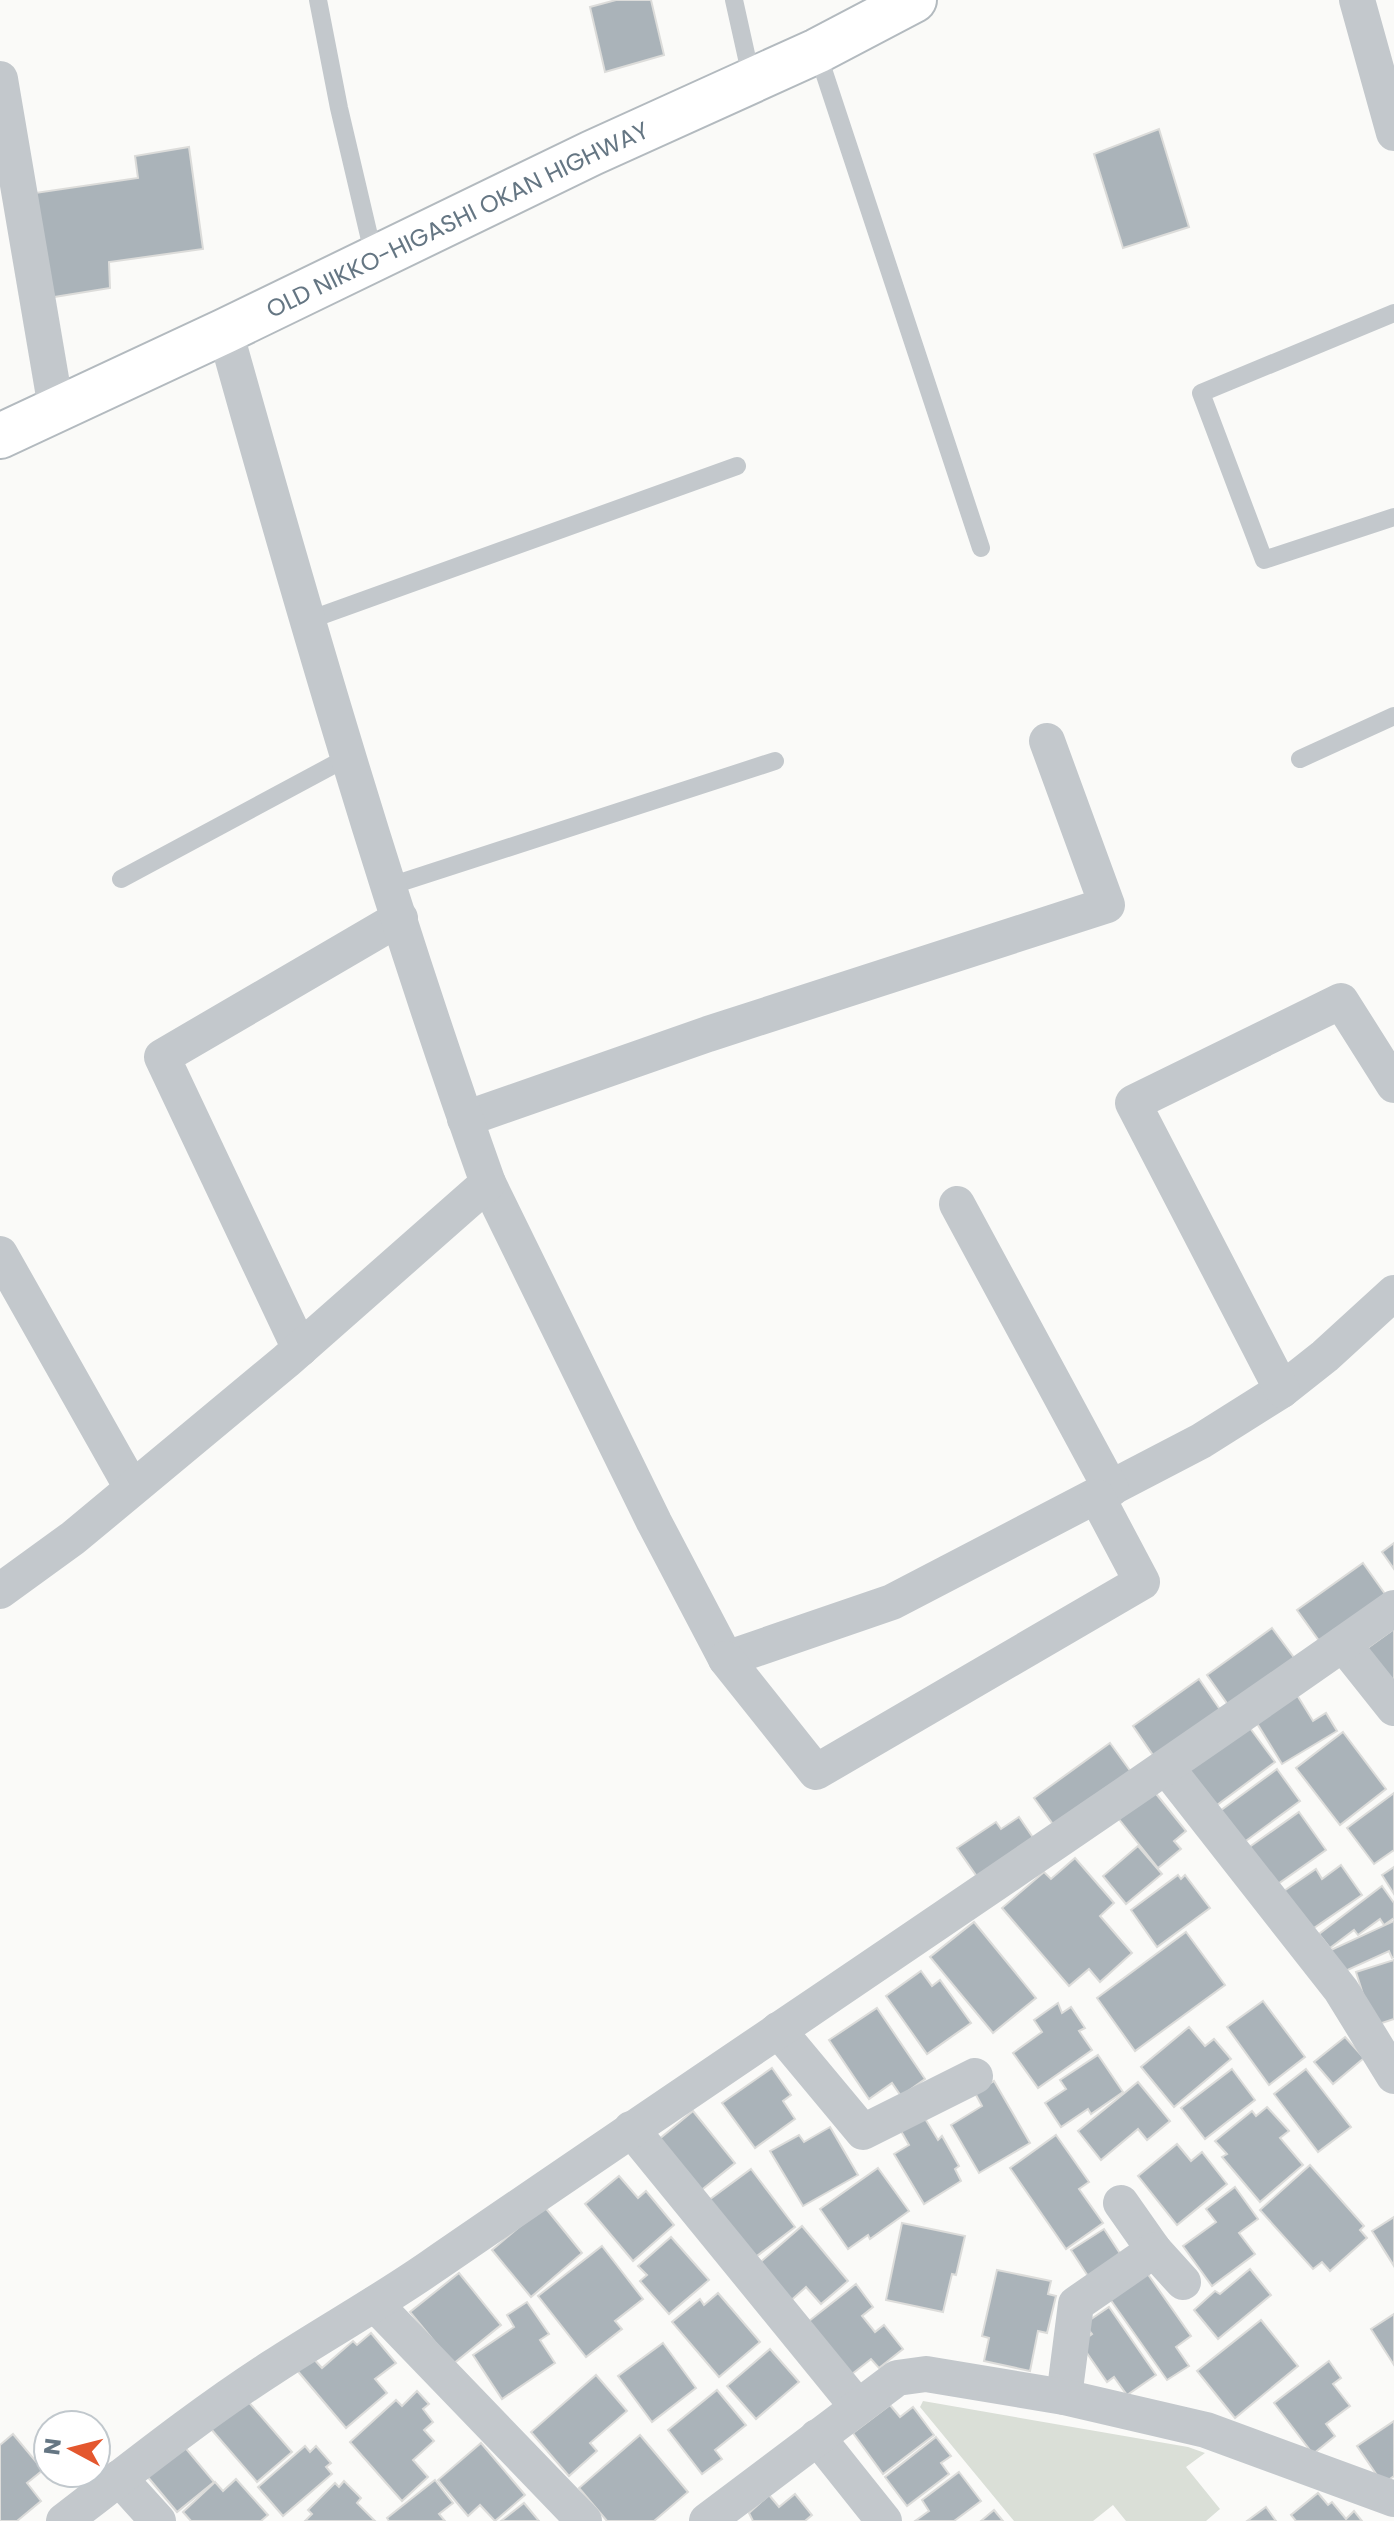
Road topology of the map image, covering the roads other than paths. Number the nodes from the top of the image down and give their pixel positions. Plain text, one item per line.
1 (318, 0) edge
2 (734, 0) edge
3 (914, 0) edge
4 (1357, 0) edge
5 (817, 51) junction
6 (0, 79) edge
7 (752, 81) junction
8 (1394, 133) edge
9 (374, 257) junction
10 (1394, 313) edge
11 (225, 331) junction
12 (56, 408) junction
13 (0, 436) edge
14 (737, 466) dead end
15 (1394, 517) edge
16 (981, 548) dead end
17 (309, 620) junction
18 (1394, 716) edge
19 (1047, 741) dead end
20 (348, 757) junction
21 (1300, 759) dead end
22 (775, 761) dead end
23 (121, 879) dead end
24 (395, 902) junction
25 (1394, 1085) edge
26 (465, 1119) junction
27 (488, 1183) junction
28 (957, 1204) dead end
29 (0, 1254) edge
30 (1394, 1293) edge
31 (300, 1349) junction
32 (1282, 1390) junction
33 (132, 1488) junction
34 (1104, 1493) junction
35 (0, 1591) edge
36 (1394, 1608) edge
37 (1343, 1644) junction
38 (726, 1659) junction
39 (1394, 1708) edge
40 (1166, 1767) junction
41 (778, 2030) junction
42 (975, 2076) dead end
43 (1394, 2076) edge
44 (631, 2129) junction
45 (1121, 2203) dead end
46 (1154, 2250) junction
47 (1183, 2282) dead end
48 (375, 2304) junction
49 (1064, 2397) junction
50 (857, 2406) junction
51 (817, 2437) junction
52 (119, 2478) junction
53 (1394, 2499) edge
54 (64, 2521) edge
55 (158, 2521) edge
56 (584, 2521) edge
57 (707, 2521) edge
58 (884, 2521) edge

1 - 9 lane
2 - 7 lane
3 - 5 street, OLD NIKKO-HIGASHI OKAN HIGHWAY
4 - 8 street
5 - 7 street, OLD NIKKO-HIGASHI OKAN HIGHWAY
5 - 16 lane
6 - 12 street
7 - 9 street, OLD NIKKO-HIGASHI OKAN HIGHWAY
9 - 11 street, OLD NIKKO-HIGASHI OKAN HIGHWAY
10 - 15 lane
11 - 12 street, OLD NIKKO-HIGASHI OKAN HIGHWAY
11 - 17 street
12 - 13 street, OLD NIKKO-HIGASHI OKAN HIGHWAY
14 - 17 lane
17 - 20 street
18 - 21 lane
19 - 26 street
20 - 23 lane
20 - 24 street
22 - 24 lane
24 - 26 street
24 - 31 street
25 - 32 street
26 - 27 street
27 - 31 street
27 - 38 street
28 - 34 street
29 - 33 street
30 - 32 street
31 - 33 street
32 - 34 street
33 - 35 street
34 - 38 street
34 - 38 street
36 - 37 street
37 - 39 street
37 - 40 street
40 - 41 street
40 - 43 street
41 - 42 street
41 - 44 street
44 - 48 street
44 - 50 street
45 - 46 street
46 - 47 street
46 - 49 street
48 - 52 street
48 - 56 street
49 - 50 street
49 - 53 street
50 - 51 street
51 - 57 street
51 - 58 street
52 - 54 street
52 - 55 street

